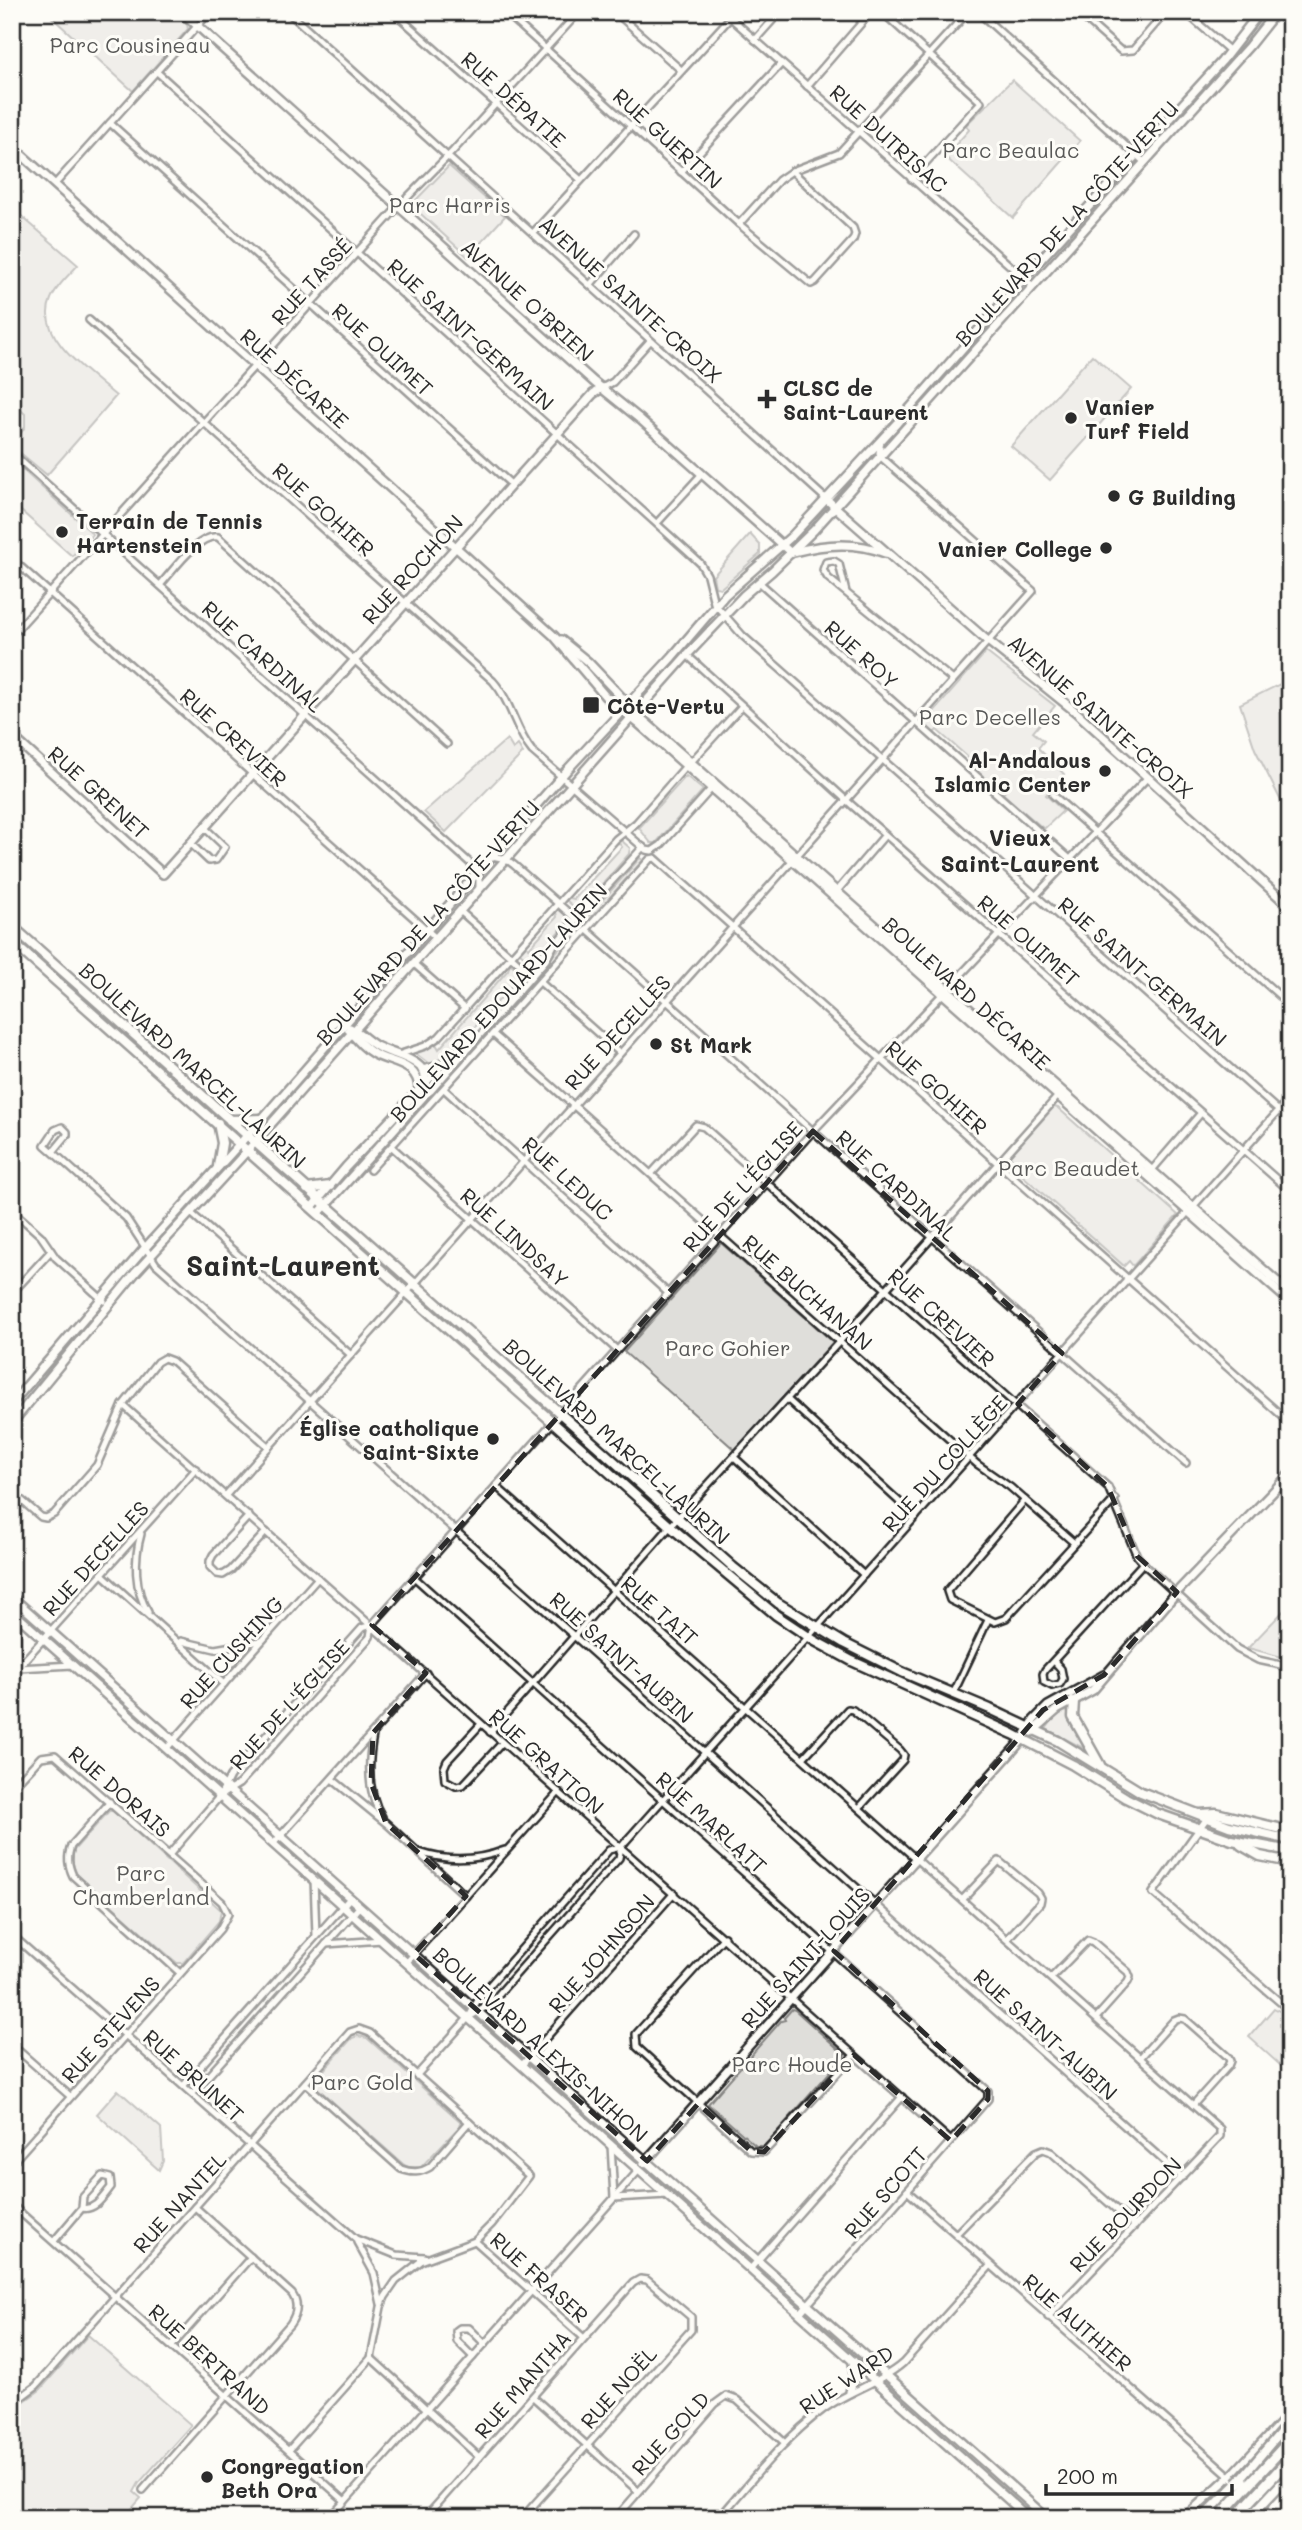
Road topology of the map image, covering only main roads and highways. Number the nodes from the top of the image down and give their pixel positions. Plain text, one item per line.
1 (12, 926) edge
2 (12, 942) edge
3 (262, 1119) road end
4 (230, 1120) junction
5 (218, 1123) junction
6 (218, 1166) road end
7 (330, 1185) road end
8 (307, 1189) junction
9 (1074, 1701) road end
10 (1101, 1768) junction
11 (1196, 1814) junction
12 (1290, 1830) edge
13 (1232, 1840) junction
14 (1290, 1840) edge
15 (1290, 1851) edge
16 (1290, 1862) edge
17 (1290, 2441) edge
18 (1290, 2458) edge
19 (1290, 2463) edge
20 (1268, 2465) junction
21 (1233, 2480) joint
22 (1280, 2485) joint
23 (1202, 2518) edge
24 (1219, 2518) edge
25 (1235, 2518) edge
26 (1249, 2518) edge

1 - 4 main road, BOULEVARD MARCEL-LAURIN
2 - 5 main road, BOULEVARD MARCEL-LAURIN
3 - 4 main road
4 - 8 main road, BOULEVARD MARCEL-LAURIN
5 - 6 main road
5 - 13 main road, BOULEVARD MARCEL-LAURIN
7 - 8 main road
8 - 10 main road, BOULEVARD MARCEL-LAURIN
9 - 10 main road
10 - 11 main road, BOULEVARD MARCEL-LAURIN
11 - 12 main road
11 - 14 main road, BOULEVARD MARCEL-LAURIN
13 - 15 main road, BOULEVARD MARCEL-LAURIN
13 - 16 main road
17 - 20 highway, bridge
18 - 25 highway, bridge
19 - 22 highway
20 - 21 highway, bridge
20 - 24 highway, bridge
21 - 23 main road
22 - 26 main road, bridge

